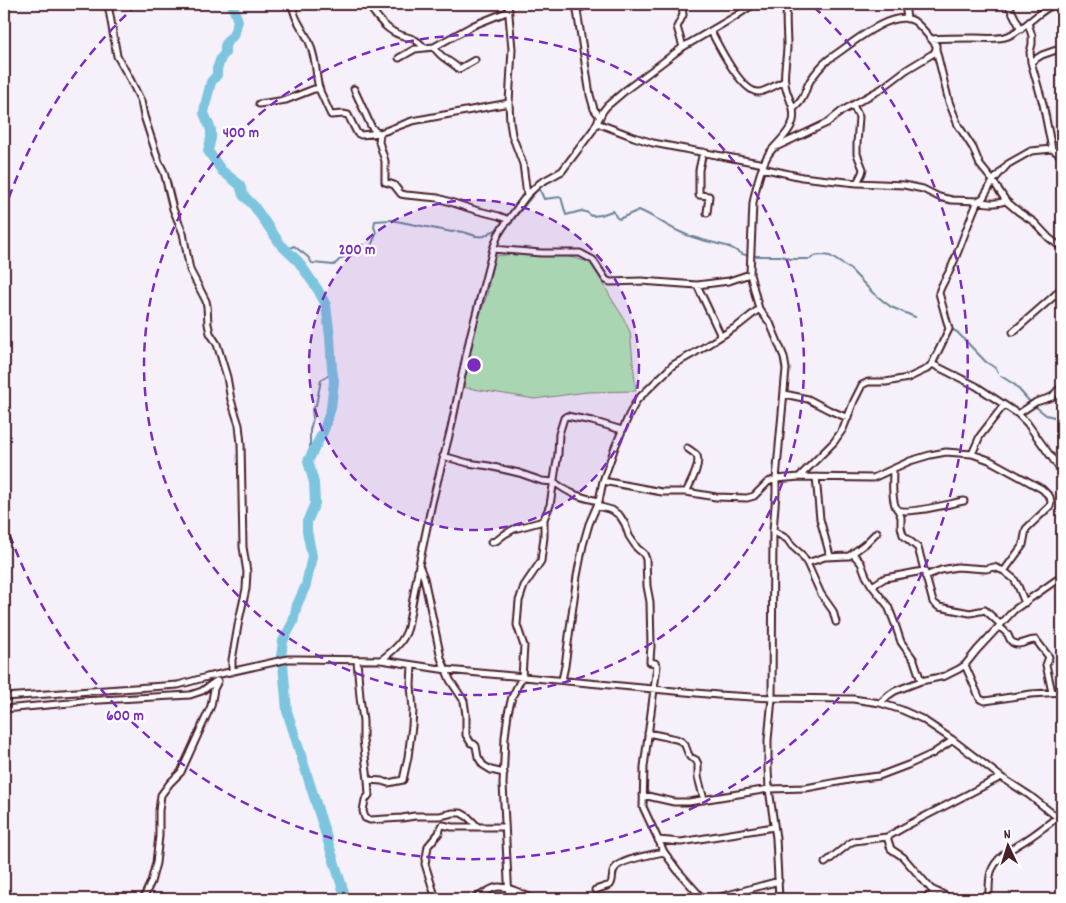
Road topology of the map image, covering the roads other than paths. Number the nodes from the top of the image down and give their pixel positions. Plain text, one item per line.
1 (108, 4) edge
2 (293, 4) edge
3 (368, 4) edge
4 (508, 4) edge
5 (590, 4) edge
6 (682, 4) edge
7 (754, 4) edge
8 (787, 4) edge
9 (905, 4) edge
10 (1008, 4) edge
11 (1056, 4) edge
12 (577, 7) edge
13 (509, 11) junction
14 (907, 19) junction
15 (1028, 23) junction
16 (1021, 29) junction
17 (711, 31) junction
18 (932, 39) junction
19 (434, 47) junction
20 (683, 47) junction
21 (423, 48) junction
22 (1062, 48) edge
23 (936, 50) junction
24 (399, 58) dead end
25 (475, 60) dead end
26 (1031, 62) junction
27 (785, 81) junction
28 (354, 89) dead end
29 (320, 91) junction
30 (509, 103) junction
31 (259, 104) dead end
32 (853, 105) junction
33 (793, 109) junction
34 (599, 120) junction
35 (380, 133) junction
36 (1052, 148) junction
37 (773, 149) junction
38 (703, 152) junction
39 (1062, 154) edge
40 (763, 166) junction
41 (993, 181) junction
42 (857, 184) junction
43 (528, 196) junction
44 (978, 201) junction
45 (1006, 201) junction
46 (706, 213) dead end
47 (509, 220) junction
48 (1062, 248) edge
49 (493, 249) junction
50 (750, 274) junction
51 (697, 284) junction
52 (1062, 287) edge
53 (759, 309) junction
54 (1013, 332) dead end
55 (721, 336) junction
56 (932, 364) junction
57 (1062, 388) edge
58 (784, 394) junction
59 (1004, 405) junction
60 (1018, 414) junction
61 (848, 418) junction
62 (622, 430) junction
63 (687, 448) dead end
64 (972, 454) junction
65 (443, 456) junction
66 (893, 469) junction
67 (1062, 472) edge
68 (800, 477) junction
69 (816, 477) junction
70 (776, 478) junction
71 (603, 481) junction
72 (554, 482) junction
73 (686, 492) junction
74 (964, 501) dead end
75 (598, 503) junction
76 (898, 510) junction
77 (544, 520) junction
78 (773, 531) junction
79 (877, 532) dead end
80 (491, 542) dead end
81 (853, 554) junction
82 (830, 556) junction
83 (807, 563) junction
84 (419, 565) junction
85 (1004, 571) junction
86 (924, 573) junction
87 (1062, 576) edge
88 (872, 586) junction
89 (1025, 603) junction
90 (836, 622) dead end
91 (1000, 625) junction
92 (358, 660) junction
93 (381, 660) junction
94 (412, 665) junction
95 (965, 665) junction
96 (447, 670) junction
97 (232, 672) junction
98 (225, 673) junction
99 (522, 676) junction
100 (562, 680) junction
101 (218, 681) junction
102 (921, 681) junction
103 (655, 689) junction
104 (1052, 692) junction
105 (1062, 692) edge
106 (4, 697) edge
107 (772, 698) junction
108 (880, 703) junction
109 (4, 708) edge
110 (648, 733) junction
111 (953, 740) junction
112 (504, 773) junction
113 (1001, 777) junction
114 (368, 780) junction
115 (769, 789) junction
116 (643, 795) junction
117 (704, 800) junction
118 (1057, 818) junction
119 (1062, 822) edge
120 (478, 827) junction
121 (505, 827) junction
122 (774, 827) junction
123 (886, 838) junction
124 (658, 840) junction
125 (664, 852) junction
126 (825, 862) dead end
127 (778, 881) junction
128 (508, 889) junction
129 (595, 890) dead end
130 (937, 892) junction
131 (143, 899) edge
132 (436, 899) edge
133 (472, 899) edge
134 (509, 899) edge
135 (533, 899) edge
136 (703, 899) edge
137 (713, 899) edge
138 (779, 899) edge
139 (923, 899) edge
140 (950, 899) edge
141 (988, 899) edge

1 - 97 street
2 - 29 street
3 - 21 street
4 - 13 street
5 - 12 street
6 - 20 street
7 - 17 street
8 - 27 street
9 - 14 street
10 - 16 street
11 - 15 street
12 - 34 street
13 - 19 street
13 - 30 street
14 - 18 street
14 - 33 street
15 - 16 street
15 - 26 street
16 - 18 street
17 - 20 street
17 - 27 street
18 - 23 street
19 - 21 street
19 - 25 street
20 - 34 street
21 - 24 street
22 - 26 street
23 - 32 street
23 - 41 street
26 - 36 street
27 - 33 street
28 - 35 street
29 - 31 street
29 - 35 street
30 - 35 street
30 - 43 street
32 - 37 street
32 - 42 street
33 - 37 street
34 - 38 street
34 - 43 street
35 - 47 street
36 - 39 street
36 - 41 street
37 - 40 street
38 - 40 street
38 - 46 street
40 - 42 street
40 - 50 street
41 - 44 street
41 - 45 street
42 - 44 street
43 - 47 street
44 - 45 street
44 - 56 street
45 - 48 street
47 - 49 street
49 - 51 street
49 - 65 street
50 - 51 street
50 - 53 street
51 - 55 street
52 - 54 street
53 - 55 street
53 - 58 street
55 - 62 street
56 - 59 street
56 - 61 street
57 - 60 street
58 - 61 street
58 - 70 street
59 - 60 street
59 - 64 street
60 - 67 street
61 - 68 street
62 - 71 street
62 - 72 street
63 - 73 street
64 - 66 street
64 - 85 street
65 - 72 street
65 - 84 street
66 - 69 street
66 - 76 street
68 - 69 street
68 - 70 street
69 - 82 street
70 - 73 street
70 - 78 street
71 - 73 street
71 - 75 street
72 - 75 street
72 - 77 street
74 - 76 street
75 - 100 street
75 - 103 street
76 - 86 street
77 - 80 street
77 - 99 street
78 - 83 street
78 - 107 street
79 - 81 street
81 - 82 street
81 - 88 street
82 - 83 street
83 - 90 street
84 - 93 street
84 - 96 street
85 - 86 street
85 - 89 street
86 - 88 street
86 - 91 street
87 - 89 street
88 - 102 street
89 - 91 street
91 - 95 street
91 - 104 street
92 - 93 street
92 - 97 street
92 - 114 street
93 - 94 street
94 - 96 street
94 - 114 street
95 - 102 street
95 - 104 street
96 - 99 street
96 - 112 street
97 - 98 street
98 - 101 street
98 - 106 street
99 - 100 street
99 - 112 street
100 - 103 street
101 - 109 street
101 - 131 street
102 - 108 street
103 - 107 street
103 - 110 street
104 - 105 street
107 - 108 street
107 - 115 street
108 - 111 street
110 - 116 street
110 - 117 street
111 - 113 street
111 - 115 street
112 - 121 street
113 - 118 street
113 - 123 street
114 - 120 street
115 - 117 street
115 - 122 street
116 - 117 street
116 - 124 street
118 - 119 street
118 - 141 street
120 - 121 street
120 - 132 street
121 - 128 street
122 - 124 street
122 - 127 street
123 - 126 street
123 - 130 street
124 - 125 street
125 - 129 street
125 - 136 street
127 - 137 street
127 - 138 street
128 - 133 street
128 - 134 street
128 - 135 street
130 - 139 street
130 - 140 street

